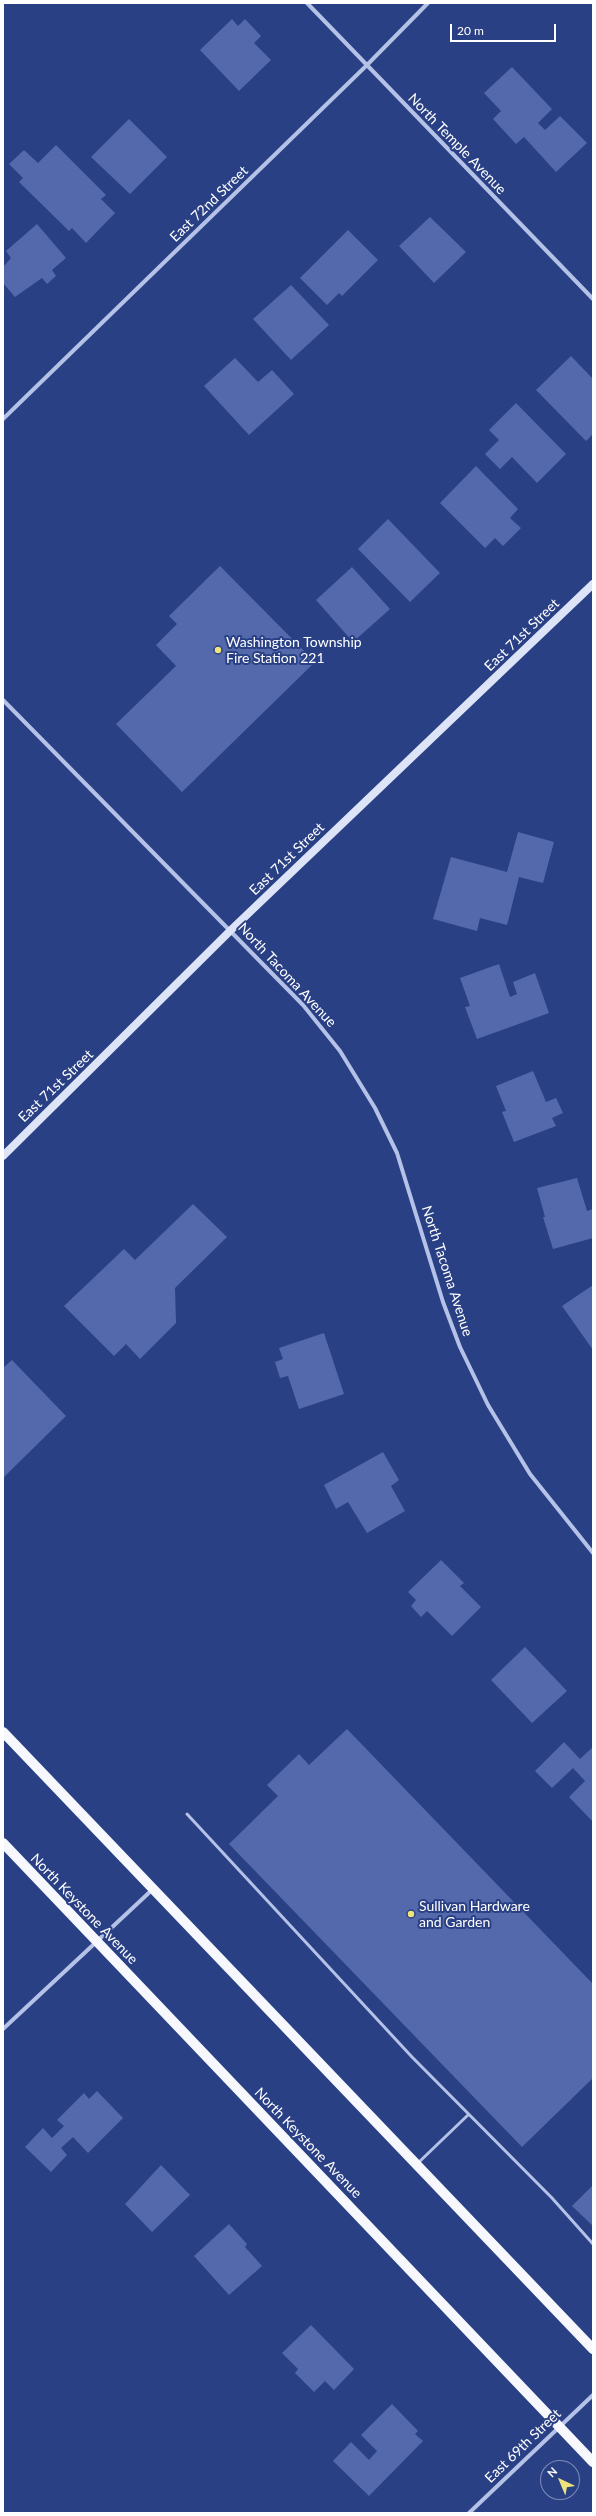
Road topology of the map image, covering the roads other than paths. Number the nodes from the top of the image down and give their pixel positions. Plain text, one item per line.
1 (307, 3) edge
2 (428, 3) edge
3 (366, 66) junction
4 (593, 299) edge
5 (3, 419) edge
6 (593, 584) edge
7 (3, 700) edge
8 (231, 930) junction
9 (3, 1156) edge
10 (593, 1553) edge
11 (3, 1732) edge
12 (187, 1814) dead end
13 (3, 1843) edge
14 (153, 1889) junction
15 (96, 1942) junction
16 (3, 2029) edge
17 (468, 2115) junction
18 (417, 2164) junction
19 (593, 2244) edge
20 (593, 2349) edge
21 (593, 2395) edge
22 (559, 2426) junction
23 (593, 2462) edge
24 (469, 2513) edge

1 - 3 street, North Temple Avenue
2 - 3 street, East 72nd Street
3 - 4 street, North Temple Avenue
3 - 5 street, East 72nd Street
6 - 8 main road, East 71st Street
7 - 8 street, North Tacoma Avenue
8 - 9 main road, East 71st Street
8 - 10 street, North Tacoma Avenue
11 - 14 main road
12 - 17 lane
13 - 15 main road, North Keystone Avenue
14 - 15 street
14 - 18 main road
15 - 16 street
15 - 22 main road, North Keystone Avenue
17 - 18 lane
17 - 19 lane
18 - 20 main road
21 - 22 street, East 69th Street
22 - 23 main road, North Keystone Avenue
22 - 24 street, East 69th Street

